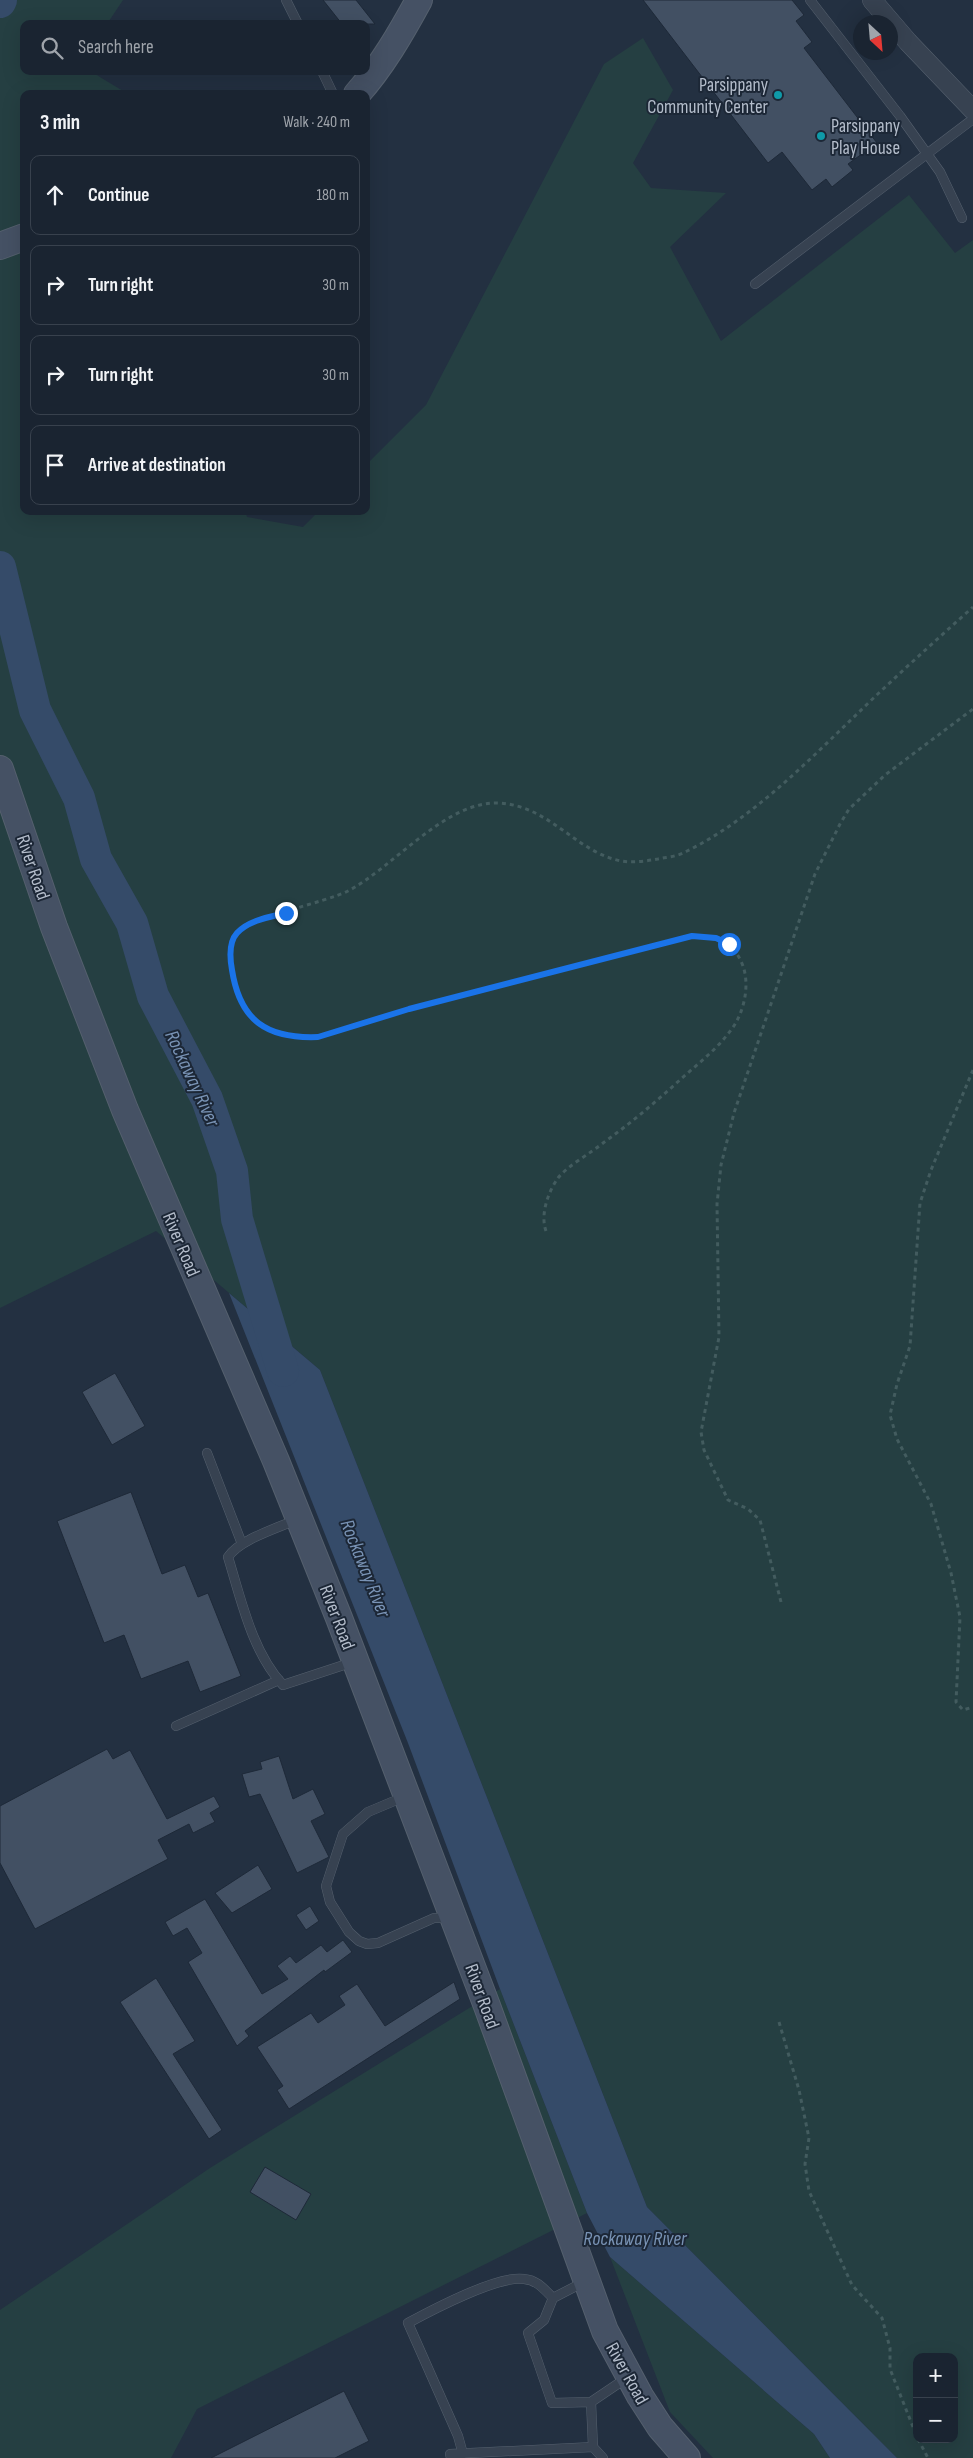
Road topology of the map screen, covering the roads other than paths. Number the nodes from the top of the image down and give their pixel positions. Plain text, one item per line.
1 (286, 0) edge
2 (420, 0) edge
3 (810, 0) edge
4 (872, 0) edge
5 (296, 20) edge
6 (324, 75) edge
7 (331, 90) edge
8 (361, 90) edge
9 (973, 110) edge
10 (973, 119) edge
11 (926, 153) junction
12 (962, 218) dead end
13 (20, 238) edge
14 (0, 246) edge
15 (755, 284) dead end
16 (0, 769) edge
17 (207, 1453) dead end
18 (299, 1519) junction
19 (242, 1544) junction
20 (356, 1661) junction
21 (279, 1680) junction
22 (176, 1726) dead end
23 (407, 1796) junction
24 (453, 1918) junction
25 (586, 2282) junction
26 (553, 2298) junction
27 (629, 2377) junction
28 (591, 2402) junction
29 (593, 2447) junction
30 (463, 2454) junction
31 (450, 2458) edge
32 (603, 2458) edge
33 (687, 2458) edge

1 - 5 lane
2 - 8 street
3 - 11 lane
4 - 9 street
6 - 7 lane
10 - 11 lane
11 - 12 lane
11 - 15 lane
13 - 14 street
16 - 18 street, River Road
17 - 19 lane
18 - 19 lane
18 - 20 street, River Road
19 - 21 lane
20 - 21 lane
20 - 23 street, River Road
21 - 22 lane
23 - 24 street, River Road
23 - 24 lane
24 - 25 street, River Road
25 - 26 lane
25 - 27 street, River Road
26 - 28 lane
26 - 30 lane
27 - 28 lane
27 - 33 street, River Road
28 - 29 lane
29 - 30 lane
29 - 32 lane
30 - 31 lane

